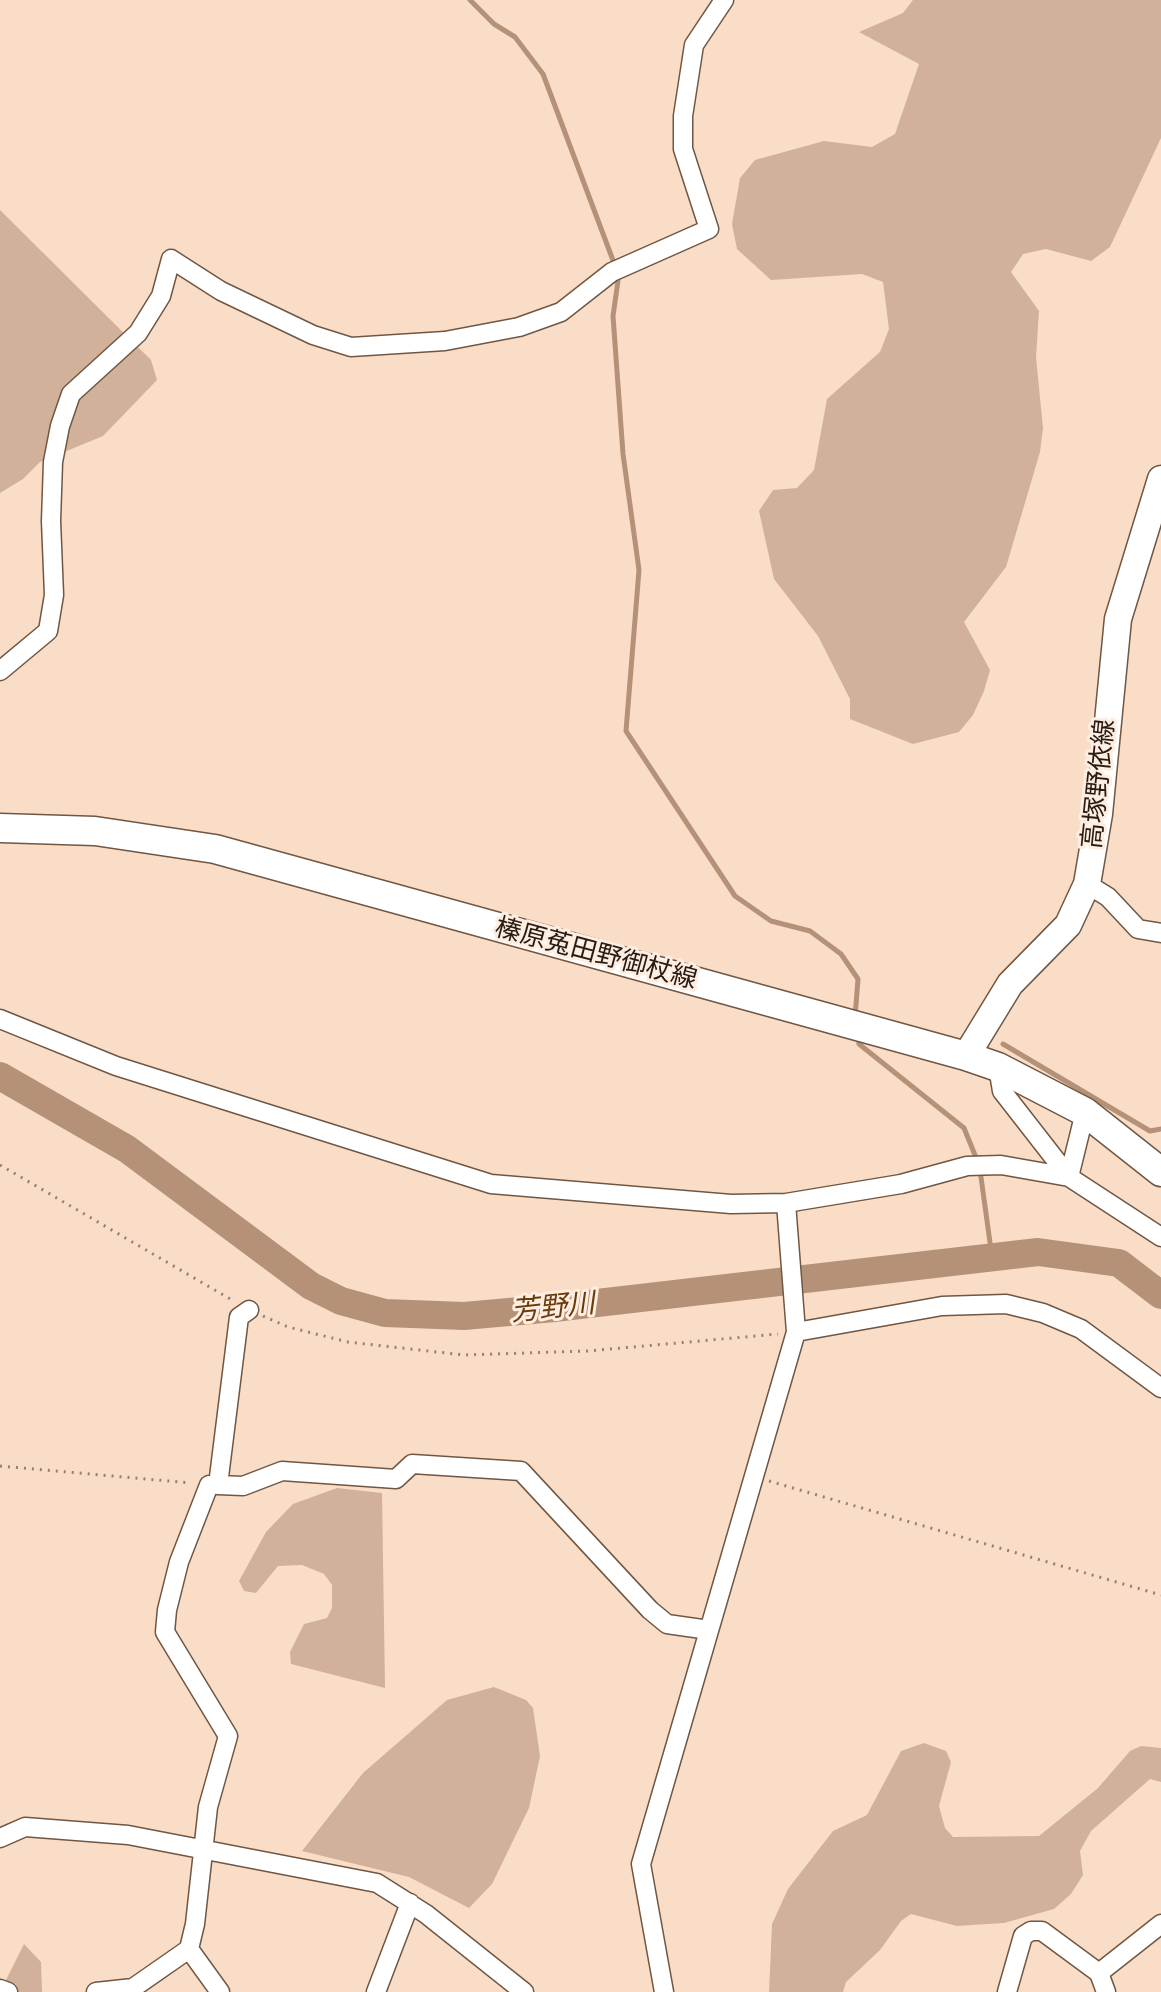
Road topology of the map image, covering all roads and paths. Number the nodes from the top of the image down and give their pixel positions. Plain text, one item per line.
1 (724, 0) edge
2 (1161, 479) edge
3 (0, 671) edge
4 (0, 828) edge
5 (1087, 884) junction
6 (1161, 933) edge
7 (0, 1019) edge
8 (966, 1056) junction
9 (998, 1067) junction
10 (1085, 1112) junction
11 (0, 1165) edge
12 (1161, 1172) edge
13 (1069, 1177) junction
14 (786, 1208) junction
15 (1161, 1237) edge
16 (249, 1310) junction
17 (795, 1326) junction
18 (1161, 1388) edge
19 (0, 1466) edge
20 (753, 1476) junction
21 (209, 1485) joint
22 (1161, 1595) edge
23 (709, 1630) junction
24 (0, 1838) edge
25 (206, 1848) junction
26 (410, 1903) junction
27 (1161, 1924) edge
28 (189, 1949) junction
29 (1099, 1973) junction
30 (0, 1989) edge
31 (8, 1992) edge
32 (96, 1992) edge
33 (220, 1992) edge
34 (376, 1992) edge
35 (524, 1992) edge
36 (664, 1992) edge
37 (1007, 1992) edge
38 (1106, 1992) edge

1 - 3 street
2 - 5 main road, 高塚野依線
4 - 8 main road, 榛原菟田野御杖線
5 - 6 street
5 - 8 main road, 高塚野依線
7 - 14 street
8 - 9 main road, 榛原菟田野御杖線
9 - 10 main road, 榛原菟田野御杖線
9 - 13 street
10 - 12 main road, 榛原菟田野御杖線
10 - 13 street
11 - 16 path
13 - 14 street
13 - 15 street
14 - 17 street
16 - 17 path
16 - 23 street
17 - 18 street
17 - 20 street
19 - 21 path
20 - 22 path
20 - 23 street
21 - 25 street
23 - 36 street
24 - 25 street
25 - 26 street
25 - 28 street
26 - 34 street
26 - 35 street
27 - 29 street
28 - 32 street
28 - 33 street
29 - 37 street
29 - 38 street
30 - 31 street

